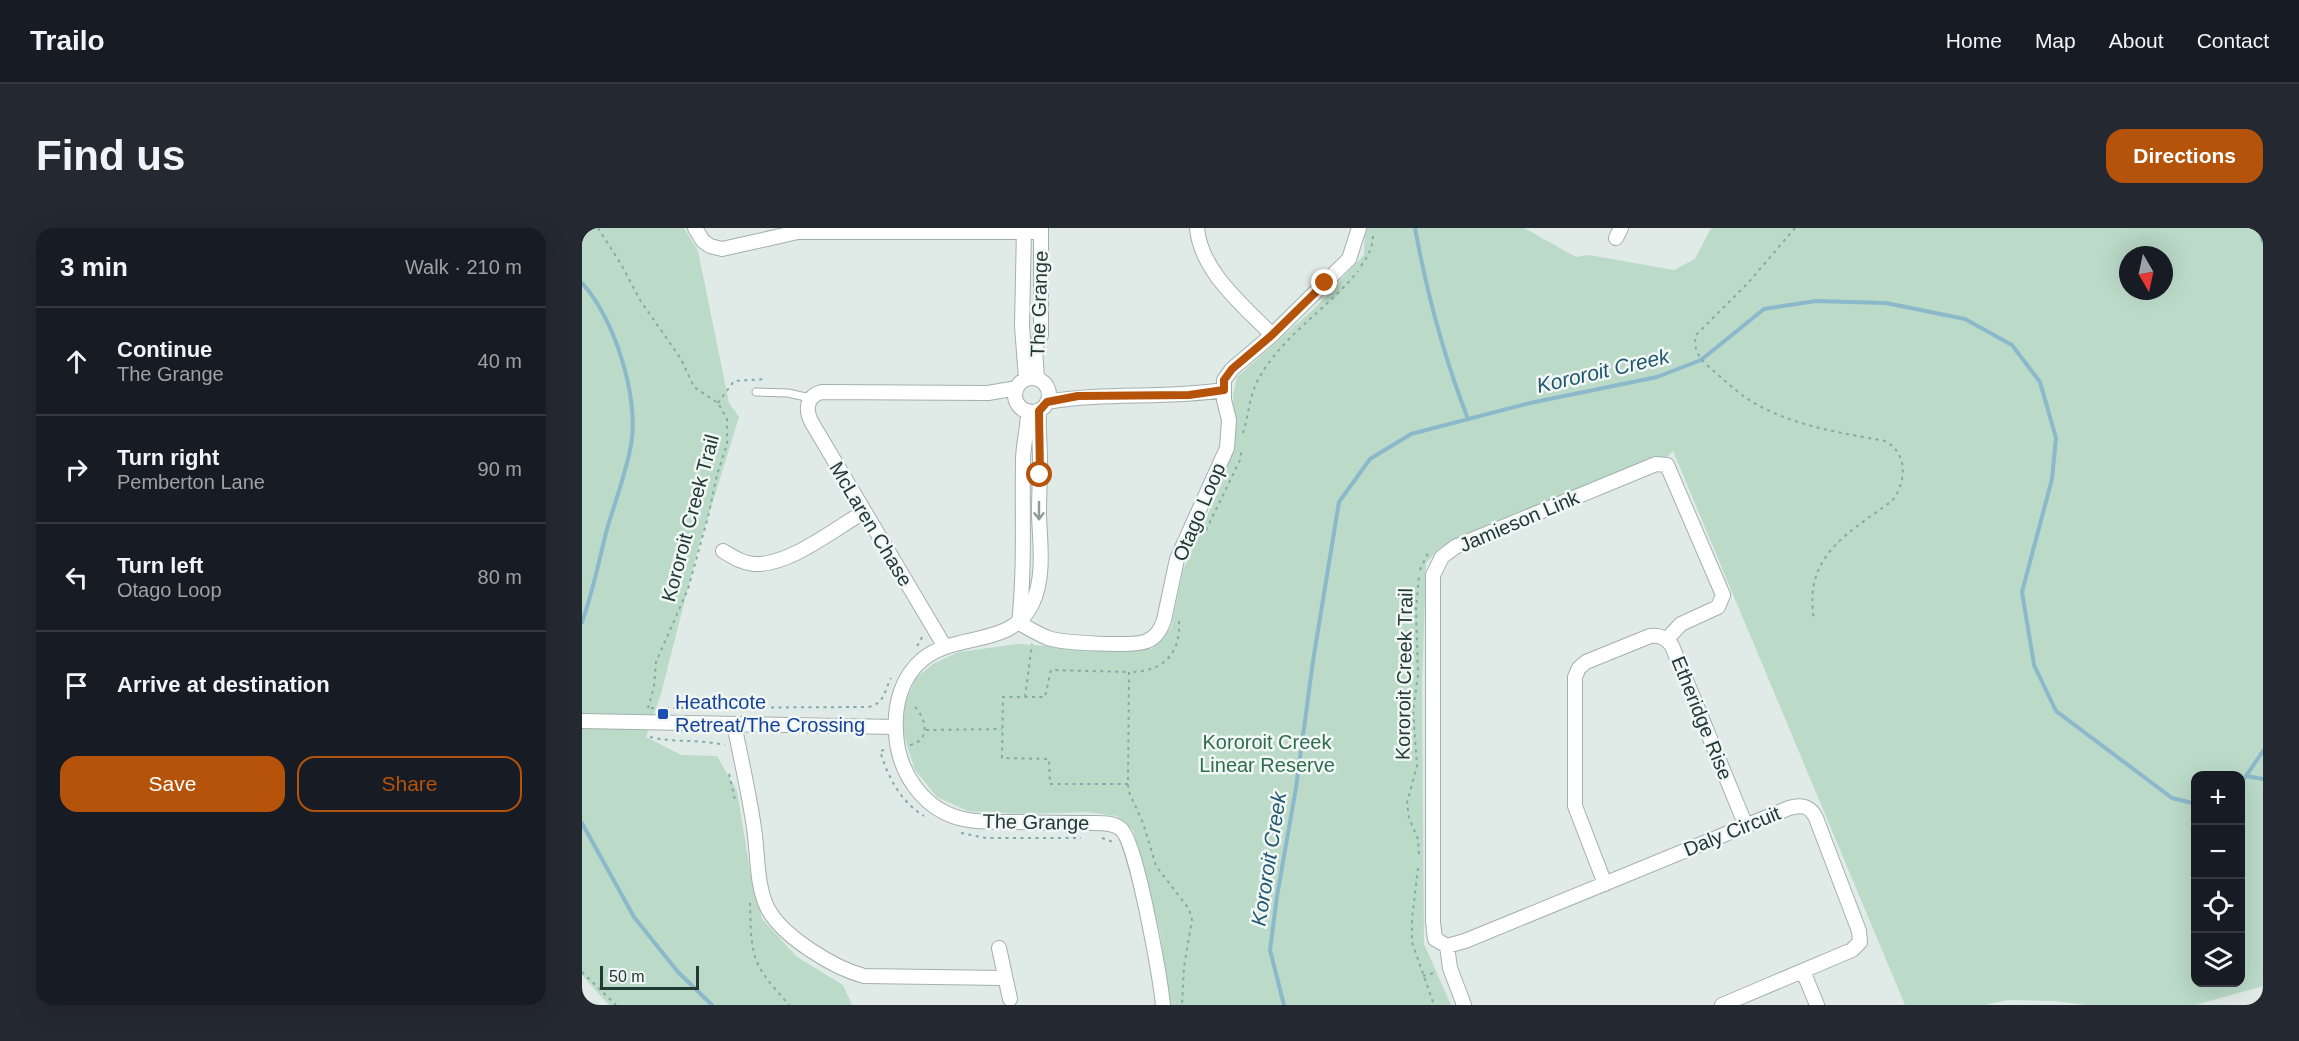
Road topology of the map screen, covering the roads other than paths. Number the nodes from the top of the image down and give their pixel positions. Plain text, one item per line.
1 (695, 228) edge
2 (1197, 228) edge
3 (1359, 228) edge
4 (1023, 230) edge
5 (1041, 230) edge
6 (1272, 335) junction
7 (1024, 387) junction
8 (1224, 390) junction
9 (756, 392) dead end
10 (810, 398) junction
11 (1040, 403) junction
12 (864, 512) junction
13 (723, 551) dead end
14 (1018, 623) junction
15 (1667, 639) junction
16 (945, 647) junction
17 (582, 721) edge
18 (734, 724) junction
19 (896, 726) junction
20 (1746, 826) junction
21 (1605, 884) junction
22 (1447, 946) junction
23 (999, 948) dead end
24 (1803, 971) junction
25 (1004, 978) junction
26 (1010, 999) dead end
27 (1163, 1005) edge
28 (1464, 1005) edge
29 (1722, 1005) edge
30 (1817, 1005) edge

1 - 4 street
2 - 6 street
3 - 6 street
4 - 5 street
4 - 7 street, The Grange
5 - 7 street, The Grange
6 - 8 street
7 - 10 street
7 - 11 street
7 - 11 street
8 - 11 street
8 - 14 street, Otago Loop
9 - 10 lane
10 - 12 street, McLaren Chase
11 - 14 street
12 - 13 street
12 - 16 street, McLaren Chase
14 - 16 street, The Grange
15 - 20 street, Etheridge Rise
15 - 21 street, Etheridge Rise
15 - 22 street, Jamieson Link
16 - 19 street, The Grange
17 - 18 street
18 - 19 street
18 - 25 street
19 - 27 street, The Grange
20 - 21 street, Daly Circuit
20 - 24 street, Daly Circuit
21 - 22 street, Daly Circuit
22 - 28 street
23 - 25 street
24 - 29 street, Daly Circuit
24 - 30 street
25 - 26 street

